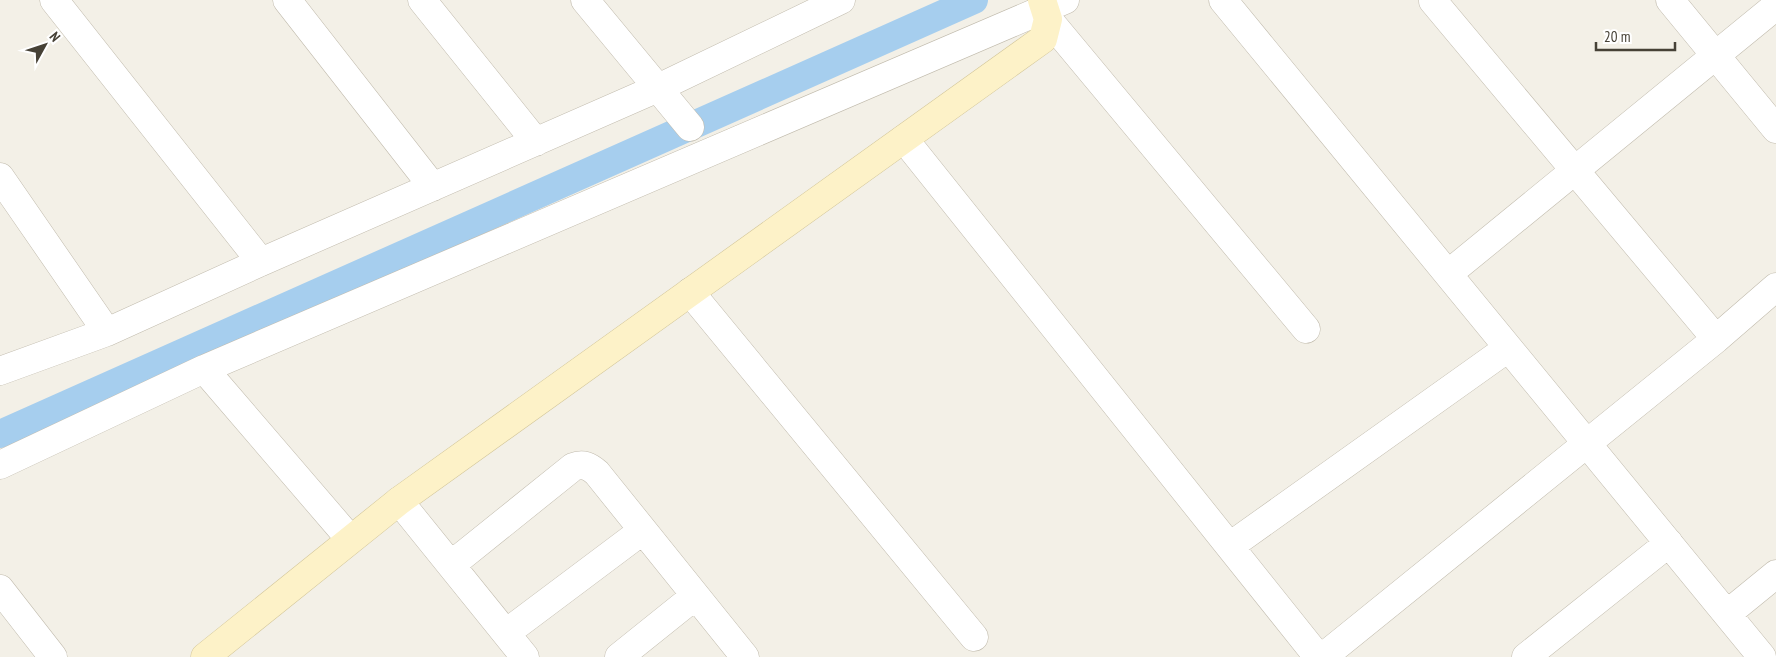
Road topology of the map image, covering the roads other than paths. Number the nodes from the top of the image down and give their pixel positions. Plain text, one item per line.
1 (54, 0) edge
2 (287, 0) edge
3 (422, 0) edge
4 (585, 0) edge
5 (841, 0) edge
6 (1223, 0) edge
7 (1670, 0) edge
8 (1433, 1) edge
9 (1776, 6) edge
10 (1049, 7) edge
11 (803, 8) edge
12 (1715, 56) junction
13 (658, 88) junction
14 (690, 127) dead end
15 (1776, 129) edge
16 (904, 139) junction
17 (536, 142) junction
18 (1574, 170) junction
19 (0, 177) edge
20 (433, 187) junction
21 (261, 262) junction
22 (1448, 274) junction
23 (1776, 287) edge
24 (690, 292) junction
25 (1306, 329) dead end
26 (107, 332) junction
27 (1716, 339) junction
28 (1508, 348) junction
29 (204, 368) junction
30 (1, 369) edge
31 (1587, 444) junction
32 (0, 465) edge
33 (399, 501) junction
34 (642, 531) junction
35 (350, 539) junction
36 (1668, 543) junction
37 (1230, 546) junction
38 (450, 565) junction
39 (1776, 574) edge
40 (0, 589) edge
41 (695, 596) junction
42 (1727, 614) junction
43 (506, 633) junction
44 (974, 637) dead end
45 (53, 657) edge
46 (205, 657) edge
47 (525, 657) edge
48 (619, 657) edge
49 (744, 657) edge
50 (1318, 657) edge
51 (1323, 657) edge
52 (1526, 657) edge
53 (1762, 657) edge

1 - 21 street
2 - 20 street
3 - 17 street
4 - 13 street
5 - 11 street
6 - 22 street
7 - 12 street
8 - 18 street
9 - 12 street
10 - 16 street
10 - 25 street
10 - 29 street
11 - 13 street
12 - 15 street
12 - 18 street
13 - 14 street
13 - 17 street
16 - 24 street
16 - 37 street
17 - 20 street
18 - 22 street
18 - 27 street
19 - 26 street
20 - 21 street
21 - 26 street
22 - 28 street
23 - 27 street
24 - 33 street
24 - 44 street
26 - 30 street
27 - 31 street
28 - 31 street
28 - 37 street
29 - 32 street
29 - 35 street
31 - 36 street
31 - 51 street
33 - 35 street
33 - 38 street
34 - 38 street
34 - 41 street
34 - 43 street
35 - 46 street
36 - 42 street
36 - 52 street
37 - 50 street
38 - 43 street
39 - 42 street
40 - 45 street
41 - 48 street
41 - 49 street
42 - 53 street
43 - 47 street

